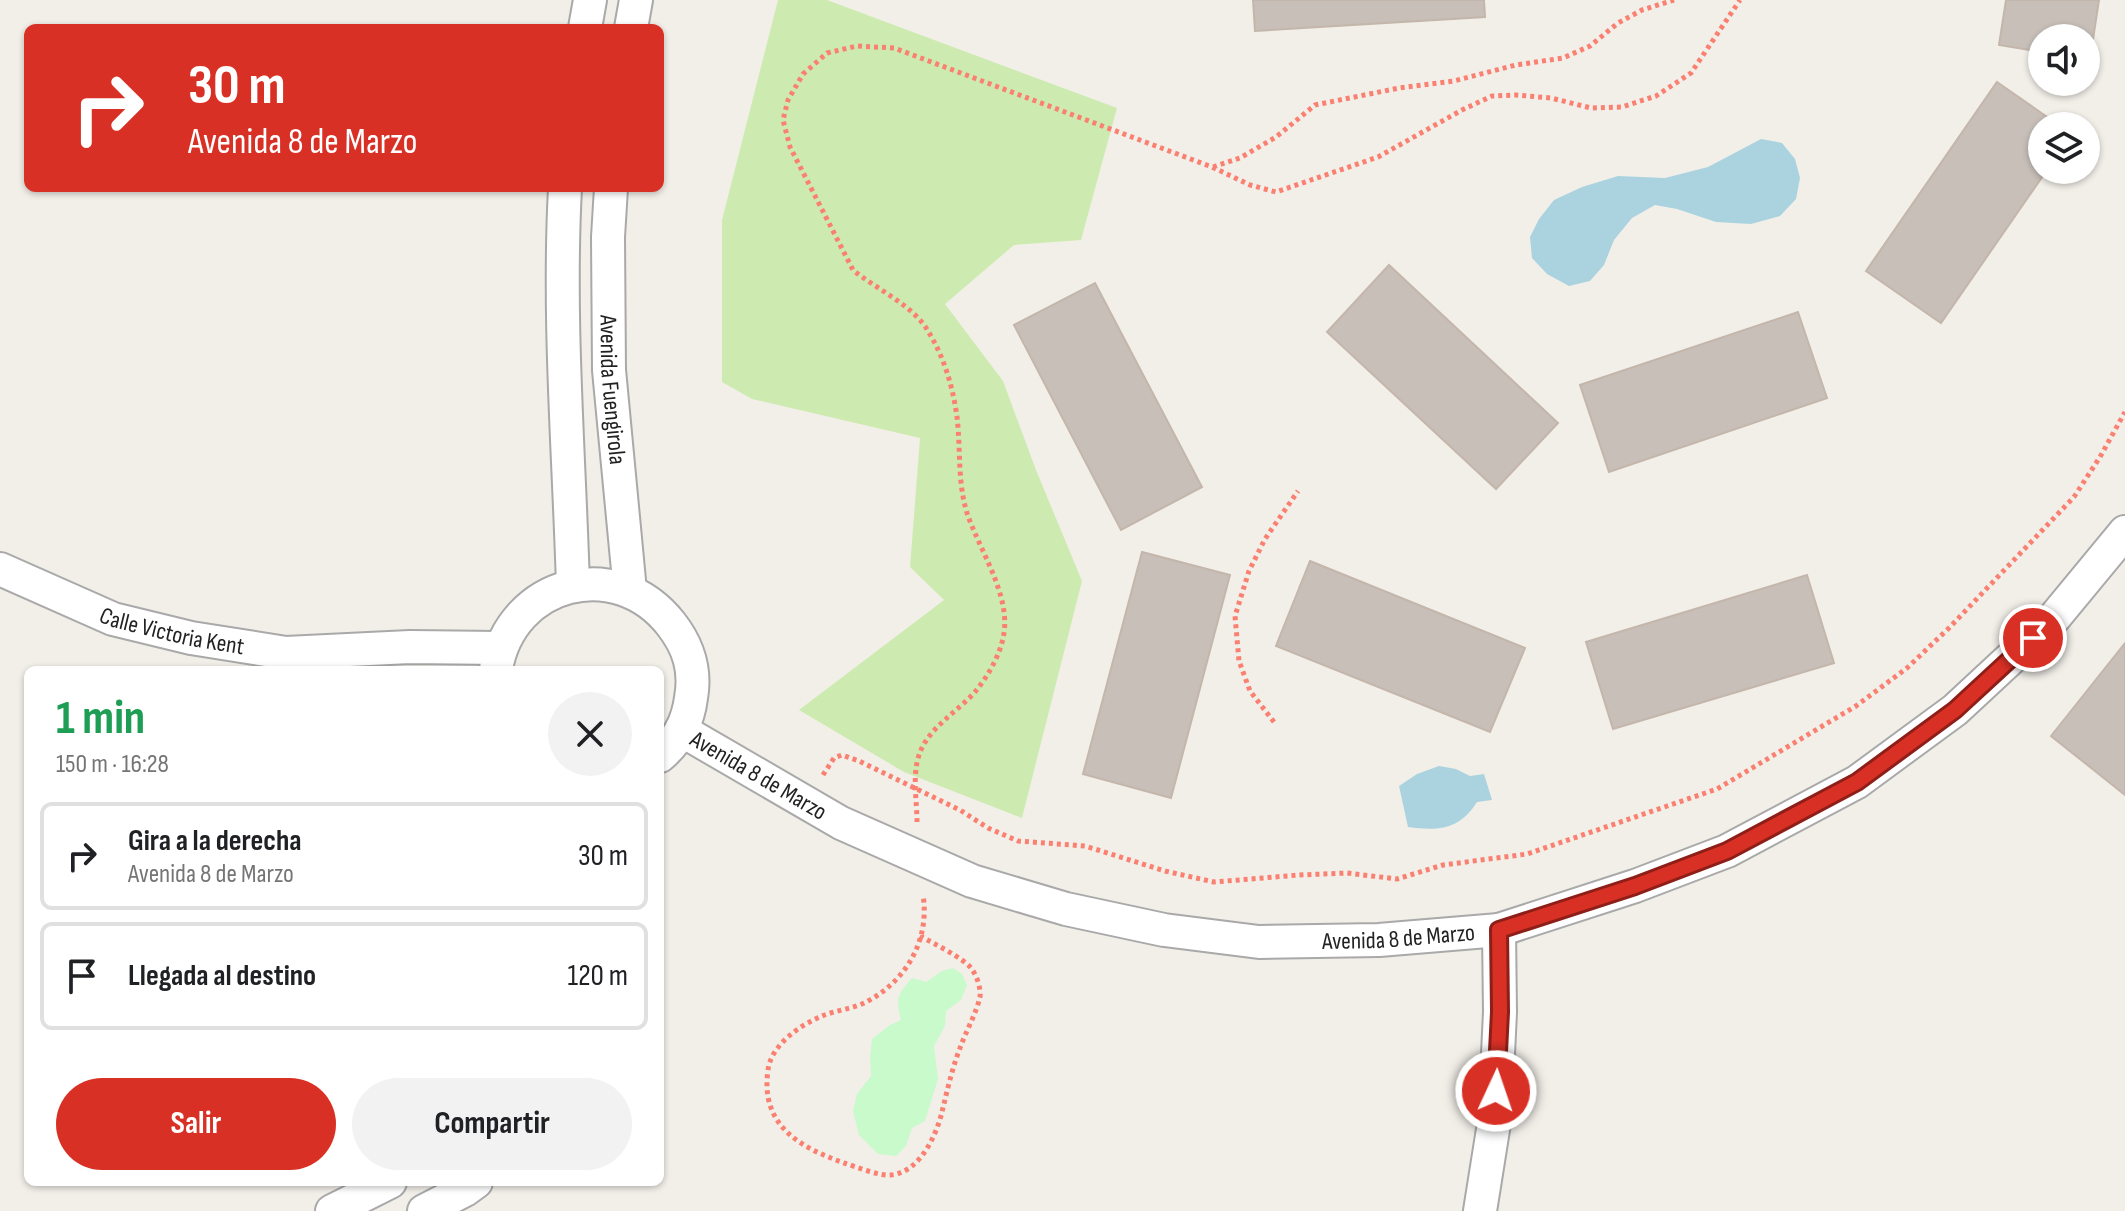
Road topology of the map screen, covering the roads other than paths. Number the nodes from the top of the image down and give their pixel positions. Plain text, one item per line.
1 (590, 0) edge
2 (636, 0) edge
3 (586, 24) edge
4 (632, 24) edge
5 (565, 192) edge
6 (611, 192) edge
7 (2125, 532) edge
8 (0, 569) edge
9 (573, 586) junction
10 (630, 591) junction
11 (497, 659) edge
12 (681, 730) junction
13 (664, 753) edge
14 (1499, 930) junction
15 (382, 1186) edge
16 (470, 1186) edge
17 (332, 1211) edge
18 (424, 1211) edge
19 (1480, 1211) edge

1 - 3 street
2 - 4 street
5 - 9 street, Avenida Fuengirola
6 - 10 street, Avenida Fuengirola
7 - 14 street, Avenida 8 de Marzo
8 - 11 street, Calle Victoria Kent
9 - 10 street
9 - 11 street
10 - 12 street
12 - 13 street
12 - 14 street, Avenida 8 de Marzo
14 - 19 street
15 - 17 street
16 - 18 street

